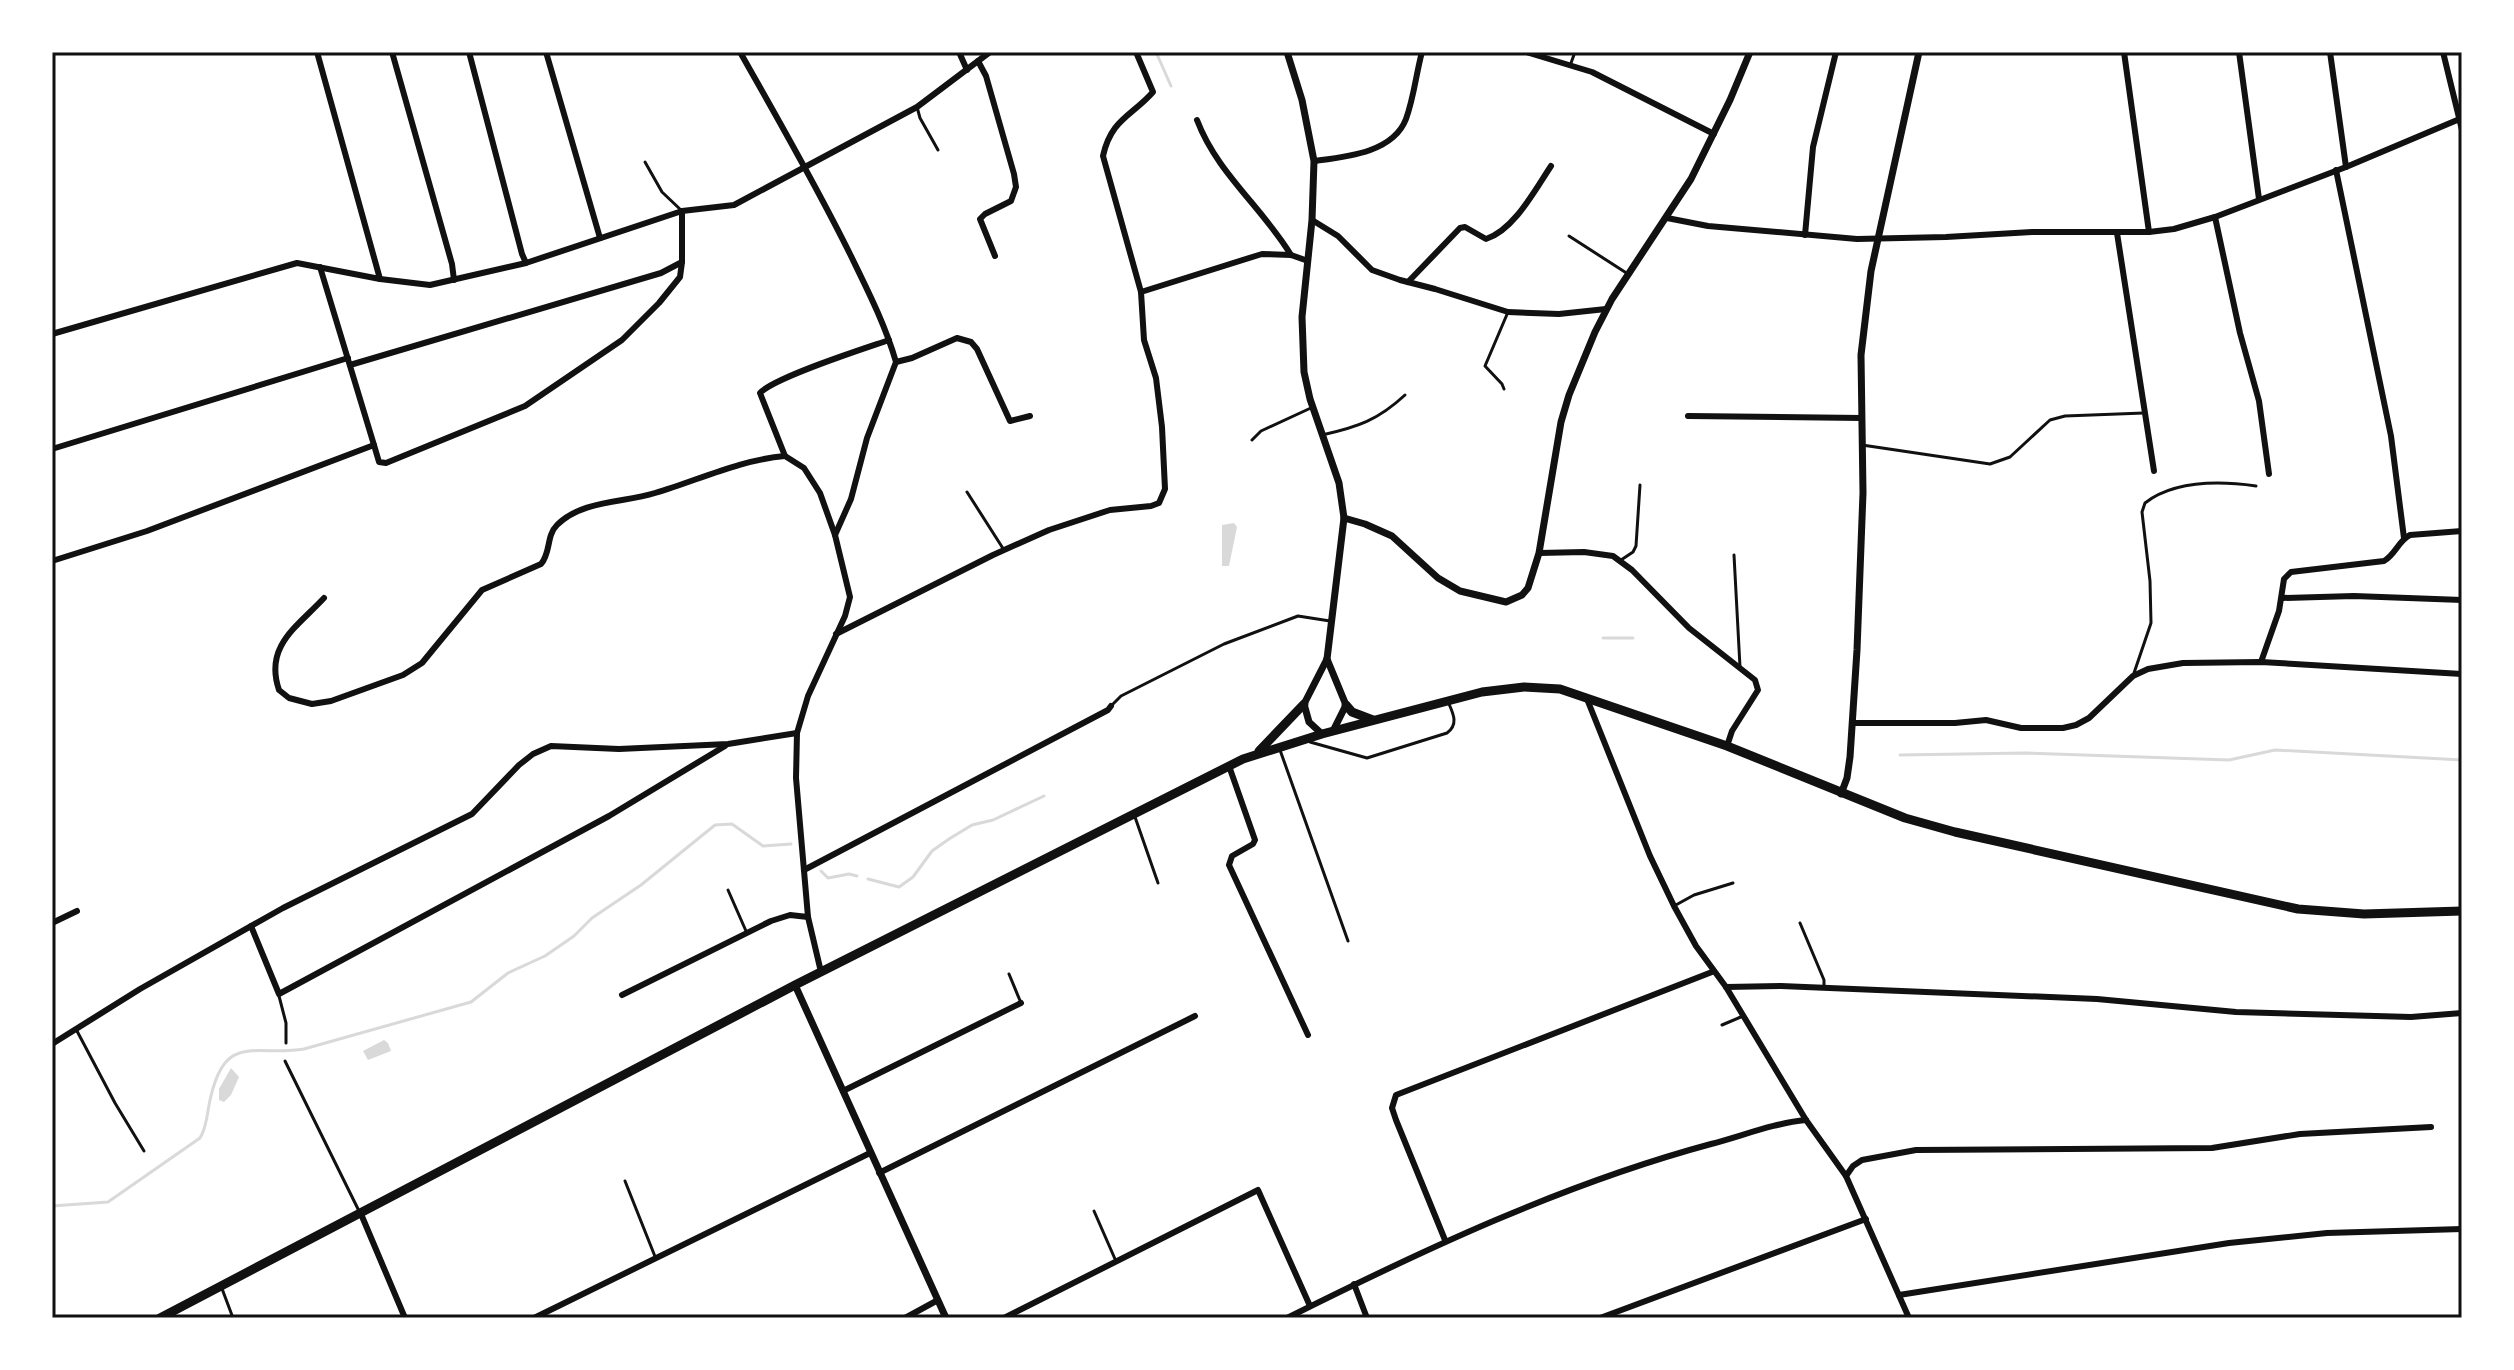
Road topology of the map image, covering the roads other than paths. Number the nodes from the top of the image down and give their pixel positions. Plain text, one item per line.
1 (317, 52) edge
2 (392, 52) edge
3 (469, 52) edge
4 (546, 52) edge
5 (740, 52) edge
6 (959, 52) edge
7 (990, 52) edge
8 (1136, 52) edge
9 (1287, 52) edge
10 (1422, 52) edge
11 (1526, 52) edge
12 (1575, 52) edge
13 (1750, 52) edge
14 (1836, 52) edge
15 (1919, 52) edge
16 (2124, 52) edge
17 (2239, 52) edge
18 (2330, 52) edge
19 (2443, 52) edge
20 (978, 61) junction
21 (1570, 65) junction
22 (967, 70) junction
23 (917, 107) junction
24 (2461, 119) edge
25 (1197, 120) dead end
26 (2462, 130) edge
27 (1714, 134) junction
28 (938, 150) dead end
29 (1314, 161) junction
30 (645, 162) dead end
31 (1551, 166) dead end
32 (2346, 167) junction
33 (806, 168) junction
34 (2336, 170) junction
35 (2259, 199) junction
36 (682, 211) junction
37 (2215, 217) junction
38 (1667, 218) junction
39 (1312, 220) junction
40 (2149, 232) junction
41 (2117, 233) junction
42 (1805, 235) junction
43 (1569, 236) dead end
44 (600, 238) junction
45 (1879, 238) junction
46 (1291, 255) junction
47 (995, 256) dead end
48 (1308, 261) junction
49 (682, 262) junction
50 (526, 263) junction
51 (320, 267) junction
52 (1628, 274) junction
53 (380, 279) junction
54 (454, 280) junction
55 (1408, 282) junction
56 (1141, 292) junction
57 (1606, 309) junction
58 (1508, 312) junction
59 (52, 334) edge
60 (889, 340) junction
61 (349, 362) junction
62 (896, 362) junction
63 (1504, 389) dead end
64 (1405, 395) dead end
65 (1313, 407) junction
66 (2146, 413) junction
67 (1030, 416) dead end
68 (1688, 416) dead end
69 (1862, 418) junction
70 (1322, 435) junction
71 (1252, 440) dead end
72 (374, 445) junction
73 (1862, 445) junction
74 (52, 449) edge
75 (785, 456) junction
76 (2154, 471) dead end
77 (2269, 474) dead end
78 (1640, 485) dead end
79 (2256, 486) dead end
80 (967, 492) dead end
81 (1344, 518) junction
82 (2462, 531) edge
83 (835, 535) junction
84 (2404, 538) junction
85 (1004, 550) junction
86 (1539, 553) junction
87 (1734, 555) dead end
88 (1621, 560) junction
89 (52, 561) edge
90 (324, 598) dead end
91 (2282, 598) junction
92 (2462, 600) edge
93 (1331, 621) junction
94 (836, 634) junction
95 (1327, 659) junction
96 (2261, 662) junction
97 (1740, 669) junction
98 (2462, 674) edge
99 (2133, 676) junction
100 (1585, 696) junction
101 (1447, 701) junction
102 (1304, 704) junction
103 (1346, 705) junction
104 (1111, 706) joint
105 (1373, 720) junction
106 (1852, 723) junction
107 (1333, 731) junction
108 (797, 733) junction
109 (1322, 734) junction
110 (1302, 740) junction
111 (728, 744) junction
112 (1727, 746) junction
113 (1279, 747) junction
114 (1258, 753) junction
115 (1229, 766) junction
116 (1841, 794) junction
117 (1133, 813) junction
118 (804, 870) junction
119 (1158, 883) dead end
120 (1733, 883) dead end
121 (728, 890) dead end
122 (1674, 906) junction
123 (77, 911) dead end
124 (2462, 911) edge
125 (808, 917) junction
126 (52, 923) edge
127 (1800, 923) dead end
128 (251, 926) junction
129 (747, 933) junction
130 (1348, 941) dead end
131 (821, 972) junction
132 (1712, 972) junction
133 (1009, 974) dead end
134 (795, 985) junction
135 (1726, 987) junction
136 (1824, 988) junction
137 (279, 994) junction
138 (622, 995) dead end
139 (1021, 1003) joint
140 (2462, 1013) edge
141 (1195, 1016) dead end
142 (1743, 1016) junction
143 (1722, 1025) dead end
144 (75, 1028) junction
145 (1308, 1035) dead end
146 (286, 1043) dead end
147 (52, 1044) edge
148 (285, 1061) dead end
149 (843, 1091) junction
150 (1806, 1120) junction
151 (2431, 1127) dead end
152 (144, 1151) dead end
153 (870, 1153) junction
154 (879, 1173) junction
155 (1846, 1176) junction
156 (625, 1181) dead end
157 (1094, 1211) dead end
158 (361, 1214) junction
159 (1866, 1219) junction
160 (2462, 1229) edge
161 (1445, 1240) junction
162 (656, 1259) junction
163 (1116, 1262) junction
164 (1354, 1284) junction
165 (221, 1286) junction
166 (1899, 1295) junction
167 (938, 1300) junction
168 (1310, 1306) junction
169 (160, 1318) edge
170 (233, 1318) edge
171 (405, 1318) edge
172 (534, 1318) edge
173 (905, 1318) edge
174 (946, 1318) edge
175 (1004, 1318) edge
176 (1287, 1318) edge
177 (1367, 1318) edge
178 (1600, 1318) edge
179 (1909, 1318) edge

1 - 53 street
2 - 54 street
3 - 50 street
4 - 44 street
5 - 33 street
6 - 22 street
7 - 20 street
8 - 56 street
9 - 29 street
10 - 29 street
11 - 21 street
12 - 21 lane
13 - 27 street
14 - 42 street
15 - 45 street
16 - 40 street
17 - 35 street
18 - 32 street
19 - 24 street
20 - 22 street
20 - 47 street
21 - 27 street
22 - 23 street
23 - 28 lane
23 - 33 street
24 - 26 street
24 - 32 street
25 - 46 street
27 - 38 street
29 - 39 street
30 - 36 lane
31 - 55 street
32 - 34 street
33 - 36 street
33 - 60 street
34 - 35 street
34 - 84 street
35 - 37 street
36 - 44 street
36 - 49 street
37 - 40 street
37 - 77 street
38 - 42 street
38 - 52 street
39 - 48 street
39 - 55 street
40 - 41 street
41 - 45 street
41 - 66 street
42 - 45 street
43 - 52 lane
44 - 50 street
45 - 69 street
46 - 48 street
46 - 56 street
48 - 65 street
49 - 61 street
49 - 72 street
50 - 54 street
51 - 53 street
51 - 59 street
51 - 61 street
52 - 57 street
53 - 54 street
55 - 58 street
56 - 85 street
57 - 58 street
57 - 86 street
58 - 63 lane
60 - 62 street
60 - 75 street
61 - 72 street
61 - 74 street
62 - 67 street
62 - 83 street
64 - 70 lane
65 - 70 street
65 - 71 lane
66 - 73 lane
66 - 76 street
68 - 69 street
69 - 73 street
70 - 81 street
72 - 89 street
73 - 106 street
75 - 83 street
75 - 90 street
78 - 88 lane
79 - 99 lane
80 - 85 lane
81 - 86 street
81 - 93 street
82 - 84 street
83 - 94 street
84 - 91 street
85 - 94 street
86 - 88 street
87 - 97 lane
88 - 97 street
91 - 92 street
91 - 96 street
93 - 95 street
93 - 104 lane
94 - 108 street
95 - 102 street
95 - 103 street
96 - 98 street
96 - 99 street
97 - 112 street
99 - 106 street
100 - 101 main road
100 - 112 main road
100 - 122 street
101 - 105 main road
101 - 110 lane
102 - 109 street
102 - 114 main road
103 - 105 main road
103 - 107 street
104 - 118 street
105 - 107 main road
106 - 116 street
107 - 109 main road
108 - 111 street
108 - 118 street
109 - 110 main road
110 - 113 main road
111 - 128 street
111 - 137 street
112 - 116 main road
113 - 114 main road
113 - 130 lane
114 - 115 main road
115 - 117 main road
115 - 145 street
116 - 124 main road
117 - 119 lane
117 - 131 main road
118 - 125 street
120 - 122 lane
121 - 129 lane
122 - 132 street
123 - 126 street
125 - 129 street
125 - 131 street
127 - 136 lane
128 - 137 street
128 - 144 street
129 - 138 street
131 - 134 main road
132 - 135 street
132 - 161 street
133 - 139 lane
134 - 149 street
134 - 158 main road
135 - 136 street
135 - 142 street
136 - 140 street
137 - 146 lane
139 - 149 street
141 - 154 street
142 - 143 lane
142 - 150 street
144 - 147 street
144 - 152 lane
148 - 158 lane
149 - 153 street
150 - 155 street
150 - 161 street
151 - 155 street
153 - 154 street
153 - 162 street
154 - 167 street
155 - 159 street
156 - 162 lane
157 - 163 lane
158 - 165 main road
158 - 171 street
159 - 166 street
159 - 178 street
160 - 166 street
161 - 164 street
162 - 172 street
163 - 168 street
163 - 175 street
164 - 168 street
164 - 177 street
165 - 169 main road
165 - 170 lane
166 - 179 street
167 - 173 street
167 - 174 street
168 - 176 street

